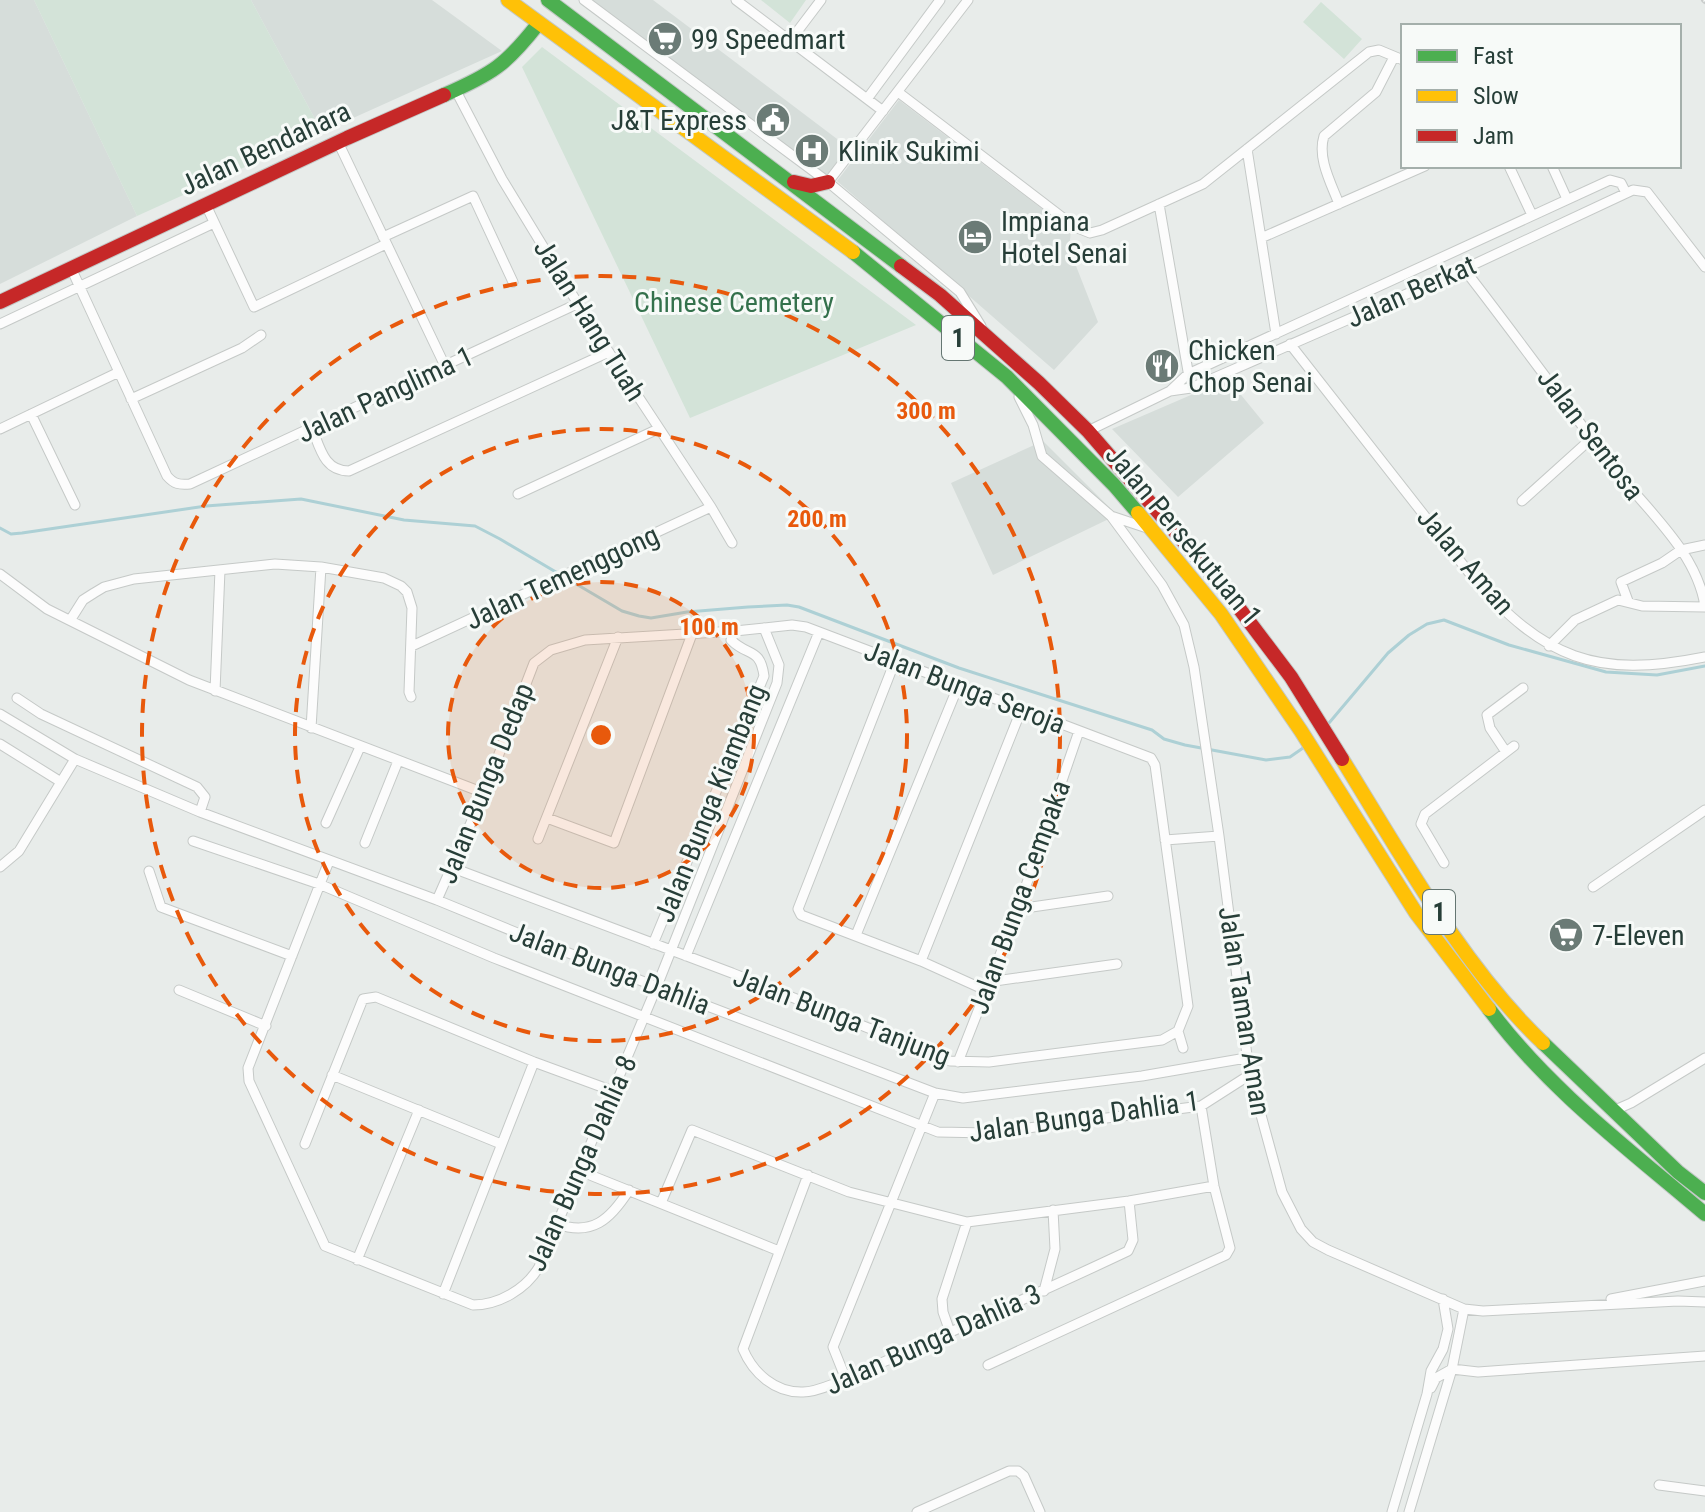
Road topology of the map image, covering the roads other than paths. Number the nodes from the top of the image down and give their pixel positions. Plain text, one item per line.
1 (508, 0) edge
2 (548, 0) edge
3 (584, 0) edge
4 (736, 0) edge
5 (821, 0) edge
6 (940, 0) edge
7 (968, 0) edge
8 (538, 24) junction
9 (790, 41) junction
10 (1398, 58) edge
11 (456, 91) junction
12 (898, 92) junction
13 (867, 99) junction
14 (883, 111) junction
15 (338, 142) junction
16 (1247, 149) junction
17 (1420, 168) edge
18 (1510, 168) edge
19 (1553, 168) edge
20 (784, 178) junction
21 (828, 182) junction
22 (1626, 193) junction
23 (1567, 199) junction
24 (1159, 204) junction
25 (1339, 204) junction
26 (206, 205) junction
27 (1532, 215) junction
28 (214, 223) junction
29 (1261, 238) junction
30 (385, 241) junction
31 (1705, 267) edge
32 (71, 268) junction
33 (1464, 269) junction
34 (513, 282) dead end
35 (80, 286) junction
36 (0, 302) edge
37 (579, 303) junction
38 (0, 324) edge
39 (1276, 334) junction
40 (261, 335) dead end
41 (988, 338) junction
42 (1290, 344) junction
43 (609, 352) junction
44 (445, 366) junction
45 (119, 372) junction
46 (1188, 374) junction
47 (1007, 377) junction
48 (1191, 388) junction
49 (1170, 391) junction
50 (131, 399) junction
51 (31, 414) junction
52 (312, 428) junction
53 (0, 429) edge
54 (658, 429) junction
55 (1088, 431) junction
56 (1593, 437) junction
57 (518, 494) dead end
58 (1522, 501) dead end
59 (75, 505) dead end
60 (711, 507) junction
61 (1111, 516) junction
62 (1148, 529) junction
63 (732, 543) dead end
64 (1705, 545) edge
65 (1681, 550) junction
66 (321, 567) junction
67 (220, 570) junction
68 (0, 574) edge
69 (1628, 601) junction
70 (1705, 607) edge
71 (71, 619) junction
72 (764, 628) junction
73 (735, 631) junction
74 (819, 632) junction
75 (692, 634) junction
76 (618, 637) junction
77 (412, 646) junction
78 (1549, 646) junction
79 (1705, 657) edge
80 (895, 661) junction
81 (533, 666) joint
82 (959, 684) junction
83 (1523, 688) dead end
84 (215, 691) junction
85 (411, 697) dead end
86 (17, 698) dead end
87 (1022, 708) junction
88 (0, 714) edge
89 (311, 728) junction
90 (1079, 731) junction
91 (0, 744) edge
92 (360, 747) junction
93 (75, 759) junction
94 (398, 761) junction
95 (61, 782) junction
96 (484, 793) junction
97 (1705, 810) edge
98 (200, 812) junction
99 (547, 818) junction
100 (326, 823) dead end
101 (1219, 836) junction
102 (538, 839) dead end
103 (1165, 840) junction
104 (193, 841) dead end
105 (365, 843) dead end
106 (0, 852) edge
107 (10, 858) junction
108 (329, 861) junction
109 (1444, 863) dead end
110 (0, 867) edge
111 (453, 868) junction
112 (149, 871) dead end
113 (319, 884) junction
114 (1593, 887) dead end
115 (1108, 896) dead end
116 (437, 900) junction
117 (1018, 909) junction
118 (856, 935) junction
119 (653, 944) junction
120 (671, 950) junction
121 (292, 956) junction
122 (686, 956) junction
123 (921, 961) junction
124 (1117, 964) dead end
125 (657, 986) junction
126 (986, 986) junction
127 (179, 990) dead end
128 (644, 1016) junction
129 (266, 1026) junction
130 (1178, 1031) junction
131 (1183, 1048) dead end
132 (1246, 1058) junction
133 (1705, 1058) edge
134 (534, 1062) junction
135 (958, 1062) junction
136 (1251, 1074) junction
137 (332, 1075) junction
138 (613, 1091) junction
139 (935, 1093) junction
140 (1201, 1106) junction
141 (419, 1110) junction
142 (1615, 1110) junction
143 (922, 1127) junction
144 (305, 1144) dead end
145 (501, 1144) junction
146 (580, 1171) junction
147 (808, 1175) junction
148 (1214, 1186) junction
149 (629, 1190) junction
150 (1705, 1193) edge
151 (1129, 1201) junction
152 (661, 1203) junction
153 (889, 1204) junction
154 (1053, 1210) junction
155 (1705, 1214) edge
156 (967, 1222) junction
157 (557, 1224) junction
158 (779, 1251) junction
159 (357, 1260) junction
160 (1705, 1281) edge
161 (1044, 1291) junction
162 (443, 1294) junction
163 (1443, 1299) junction
164 (1705, 1302) edge
165 (1576, 1306) junction
166 (1464, 1309) junction
167 (950, 1332) junction
168 (1705, 1356) edge
169 (988, 1365) dead end
170 (1452, 1369) junction
171 (845, 1377) junction
172 (1427, 1394) junction
173 (1659, 1485) dead end
174 (1705, 1491) edge
175 (917, 1512) edge
176 (1040, 1512) edge
177 (1392, 1512) edge
178 (1409, 1512) edge

1 - 8 main road, Jalan Persekutuan 1 / 1
2 - 20 main road, Jalan Persekutuan 1 / 1
3 - 21 street
4 - 9 street
5 - 9 street
6 - 13 street
7 - 12 street
8 - 11 main road, Jalan Bendahara
8 - 47 main road, Jalan Persekutuan 1 / 1
9 - 13 street
10 - 16 street
10 - 25 street
11 - 15 main road, Jalan Bendahara
11 - 37 street, Jalan Hang Tuah
12 - 14 street
12 - 24 street
13 - 14 street
14 - 21 street
15 - 26 main road, Jalan Bendahara
15 - 30 street
16 - 24 street
16 - 29 street
17 - 25 street
18 - 27 street
19 - 23 street
20 - 21 main road
20 - 41 main road, Jalan Persekutuan 1 / 1
21 - 41 street
22 - 23 street
22 - 31 street
22 - 33 street, Jalan Berkat
23 - 27 street
24 - 46 street
25 - 29 street
26 - 28 street
26 - 32 main road, Jalan Bendahara
27 - 39 street
28 - 30 street
28 - 35 street
29 - 39 street
30 - 34 street
30 - 44 street
32 - 35 street
32 - 36 main road, Jalan Bendahara
33 - 42 street, Jalan Berkat
33 - 56 street, Jalan Sentosa
35 - 38 street
35 - 45 street
37 - 43 street, Jalan Hang Tuah
37 - 44 street, Jalan Panglima 1
39 - 46 street
40 - 50 street
41 - 55 main road, Jalan Persekutuan 1 / 1
42 - 48 street, Jalan Berkat
42 - 78 street, Jalan Aman
43 - 52 street
43 - 54 street, Jalan Hang Tuah
44 - 52 street, Jalan Panglima 1
45 - 50 street
45 - 51 street
46 - 48 street
46 - 49 street
47 - 61 street
47 - 62 main road, Jalan Persekutuan 1 / 1
48 - 49 street, Jalan Berkat
49 - 55 street, Jalan Berkat
50 - 52 street, Jalan Panglima 1
51 - 53 street
51 - 59 street
54 - 57 street
54 - 60 street, Jalan Hang Tuah
55 - 142 main road, Jalan Persekutuan 1 / 1
56 - 58 street
56 - 65 street, Jalan Sentosa
60 - 63 street, Jalan Hang Tuah
60 - 77 street, Jalan Temenggong
61 - 62 street
61 - 101 street, Jalan Taman Aman
62 - 155 main road, Jalan Persekutuan 1 / 1
64 - 65 street
65 - 69 street
65 - 70 street, Jalan Sentosa
66 - 67 street
66 - 77 street
66 - 89 street
67 - 71 street
67 - 84 street
68 - 71 street
69 - 70 street
69 - 78 street
71 - 84 street
72 - 73 street, Jalan Bunga Seroja
72 - 74 street, Jalan Bunga Seroja
72 - 120 street, Jalan Bunga Dahlia 8
73 - 75 street, Jalan Bunga Seroja
73 - 119 street, Jalan Bunga Kiambang
74 - 80 street, Jalan Bunga Seroja
74 - 122 street, Jalan Bunga Kiambang
75 - 76 street, Jalan Bunga Seroja
75 - 99 street
76 - 81 street, Jalan Bunga Seroja
76 - 99 street
77 - 85 street
78 - 79 street, Jalan Aman
80 - 82 street, Jalan Bunga Seroja
80 - 118 street
81 - 96 street, Jalan Bunga Dedap
82 - 87 street, Jalan Bunga Seroja
82 - 118 street
83 - 109 street
84 - 89 street
86 - 98 street
87 - 90 street, Jalan Bunga Seroja
87 - 123 street
88 - 93 street, Jalan Bunga Dahlia
89 - 92 street
90 - 103 street, Jalan Bunga Seroja
90 - 117 street, Jalan Bunga Cempaka
91 - 95 street
92 - 94 street
92 - 100 street
93 - 95 street
93 - 98 street, Jalan Bunga Dahlia
94 - 96 street
94 - 105 street
95 - 107 street
96 - 111 street, Jalan Bunga Dedap
97 - 114 street
98 - 108 street, Jalan Bunga Dahlia
99 - 102 street
101 - 103 street
101 - 132 street, Jalan Taman Aman
103 - 130 street, Jalan Bunga Seroja
104 - 113 street, Jalan Bunga Dahlia 1
106 - 107 street
107 - 110 street
108 - 113 street, Jalan Bunga Dahlia 8
108 - 116 street, Jalan Bunga Dahlia
111 - 116 street, Jalan Bunga Dedap
111 - 119 street, Jalan Bunga Tanjung
112 - 121 street
113 - 121 street, Jalan Bunga Dahlia 8
113 - 128 street, Jalan Bunga Dahlia 1
115 - 117 street
116 - 125 street, Jalan Bunga Dahlia
117 - 126 street, Jalan Bunga Cempaka
118 - 123 street
119 - 120 street, Jalan Bunga Tanjung
120 - 122 street, Jalan Bunga Tanjung
120 - 125 street, Jalan Bunga Dahlia 8
121 - 129 street, Jalan Bunga Dahlia 8
122 - 135 street, Jalan Bunga Tanjung
123 - 126 street
124 - 126 street
125 - 128 street, Jalan Bunga Dahlia 8
125 - 139 street, Jalan Bunga Dahlia
126 - 135 street, Jalan Bunga Cempaka
127 - 129 street
128 - 138 street, Jalan Bunga Dahlia 8
128 - 143 street, Jalan Bunga Dahlia 1
129 - 159 street, Jalan Bunga Dahlia 8
130 - 131 street
130 - 135 street, Jalan Bunga Tanjung
132 - 136 street, Jalan Taman Aman
132 - 139 street, Jalan Bunga Dahlia
133 - 142 street
134 - 137 street
134 - 138 street
134 - 145 street
136 - 140 street, Jalan Bunga Dahlia 1
136 - 163 street, Jalan Taman Aman
137 - 141 street
137 - 144 street
138 - 146 street, Jalan Bunga Dahlia 8
139 - 143 street
140 - 143 street, Jalan Bunga Dahlia 1
140 - 148 street
141 - 145 street
141 - 159 street
142 - 150 main road, Jalan Persekutuan 1 / 1
143 - 153 street
145 - 162 street
146 - 149 street
146 - 157 street, Jalan Bunga Dahlia 8
147 - 152 street
147 - 153 street
147 - 158 street, Jalan Bunga Dahlia 3
148 - 151 street
148 - 169 street
149 - 152 street
149 - 157 street
151 - 154 street
151 - 161 street, Jalan Bunga Dahlia 3
152 - 158 street
153 - 156 street
153 - 171 street
154 - 156 street
154 - 161 street
156 - 167 street
157 - 162 street, Jalan Bunga Dahlia 8
158 - 171 street, Jalan Bunga Dahlia 3
159 - 162 street, Jalan Bunga Dahlia 8
160 - 165 street, Jalan Taman Aman
161 - 167 street, Jalan Bunga Dahlia 3
163 - 166 street, Jalan Taman Aman
163 - 172 street
164 - 165 street, Jalan Taman Aman
165 - 166 street, Jalan Taman Aman
166 - 170 street
167 - 171 street, Jalan Bunga Dahlia 3
168 - 170 street
170 - 172 street
170 - 178 street
172 - 177 street
173 - 174 street
175 - 176 street

